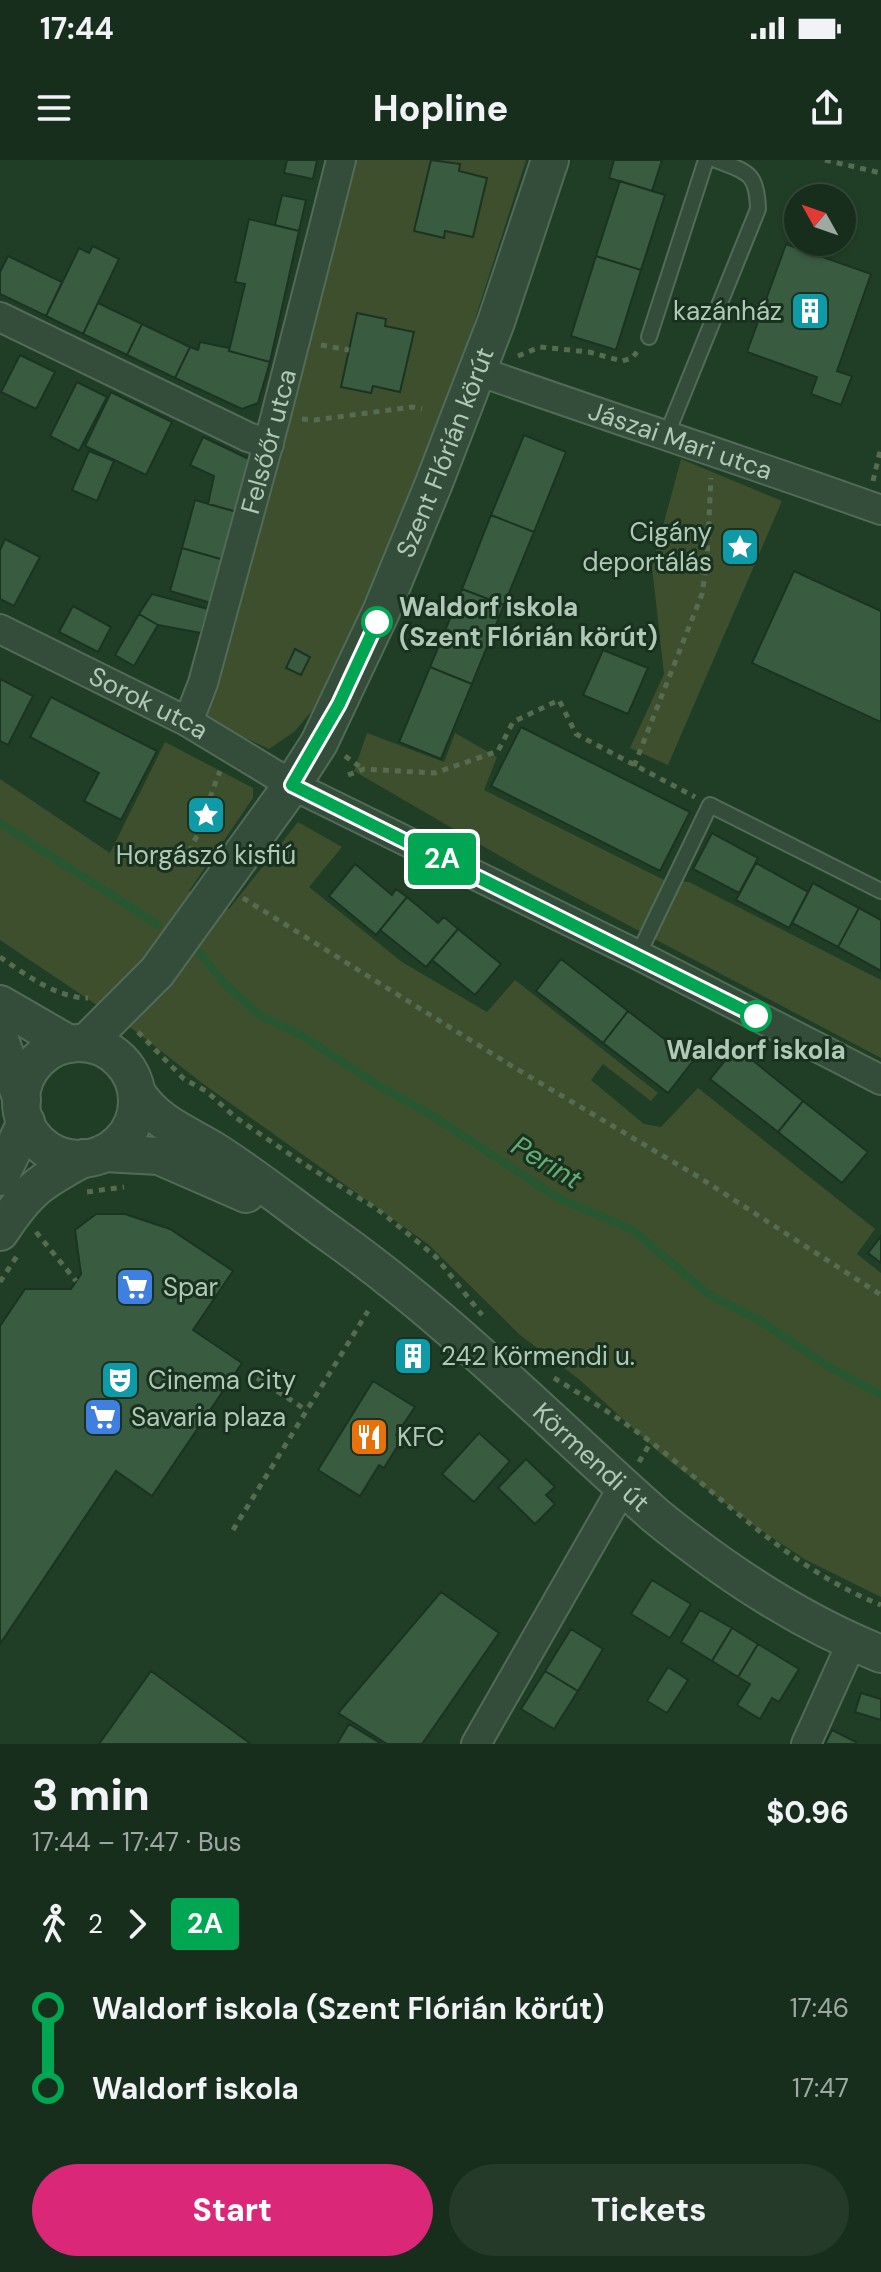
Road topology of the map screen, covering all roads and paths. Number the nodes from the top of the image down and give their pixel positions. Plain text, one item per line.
1 (341, 160) edge
2 (550, 160) edge
3 (706, 160) edge
4 (716, 160) edge
5 (825, 160) edge
6 (881, 173) edge
7 (0, 317) edge
8 (649, 337) joint
9 (321, 345) dead end
10 (349, 350) dead end
11 (494, 366) junction
12 (422, 409) dead end
13 (302, 419) dead end
14 (667, 434) junction
15 (269, 444) junction
16 (881, 447) edge
17 (712, 453) junction
18 (874, 508) edge
19 (0, 629) edge
20 (188, 722) junction
21 (339, 754) dead end
22 (634, 766) junction
23 (364, 769) junction
24 (220, 771) dead end
25 (348, 775) dead end
26 (292, 785) junction
27 (710, 805) junction
28 (213, 880) junction
29 (881, 891) edge
30 (638, 955) junction
31 (0, 957) edge
32 (24, 974) dead end
33 (145, 990) junction
34 (0, 1004) edge
35 (0, 1040) edge
36 (78, 1044) junction
37 (184, 1079) dead end
38 (881, 1080) edge
39 (132, 1081) junction
40 (24, 1111) junction
41 (90, 1168) junction
42 (0, 1177) edge
43 (138, 1186) dead end
44 (44, 1222) dead end
45 (324, 1230) junction
46 (17, 1231) edge
47 (76, 1281) dead end
48 (0, 1282) edge
49 (881, 1295) edge
50 (368, 1311) dead end
51 (485, 1320) dead end
52 (546, 1373) dead end
53 (257, 1378) dead end
54 (306, 1410) junction
55 (623, 1487) junction
56 (233, 1530) dead end
57 (881, 1605) edge
58 (867, 1648) edge
59 (476, 1744) edge
60 (806, 1744) edge

1 - 15 street, Felsőőr utca
2 - 11 street, Szent Flórián körút
3 - 8 lane
4 - 14 lane
5 - 6 path
7 - 15 street
8 - 11 path
9 - 10 path
11 - 14 street, Jászai Mari utca
11 - 26 street, Szent Flórián körút
12 - 13 path
14 - 17 street, Jászai Mari utca
15 - 20 street, Felsőőr utca
16 - 18 path
17 - 18 street, Jászai Mari utca
17 - 22 path
19 - 20 street, Sorok utca
20 - 26 street, Sorok utca
21 - 23 path
22 - 23 path
22 - 27 path
23 - 25 path
24 - 28 path
26 - 28 street, Szent Flórián körút
26 - 30 street, Sorok utca
27 - 29 lane
27 - 30 lane
28 - 33 street, Szent Flórián körút
28 - 49 path
30 - 38 street, Sorok utca
31 - 32 path
33 - 36 street, Szent Flórián körút
33 - 39 street, Szent Flórián körút
34 - 36 street
35 - 40 street
36 - 39 street
36 - 40 street
37 - 51 path
39 - 41 street
39 - 45 street, Körmendi út
40 - 41 street
40 - 42 street
41 - 43 path
41 - 45 street, Körmendi út
41 - 46 street
44 - 46 path
45 - 55 street, Körmendi út
46 - 47 path
46 - 48 path
50 - 54 path
52 - 57 path
53 - 54 path
54 - 56 path
55 - 58 street, Körmendi út
55 - 59 street
58 - 60 street

